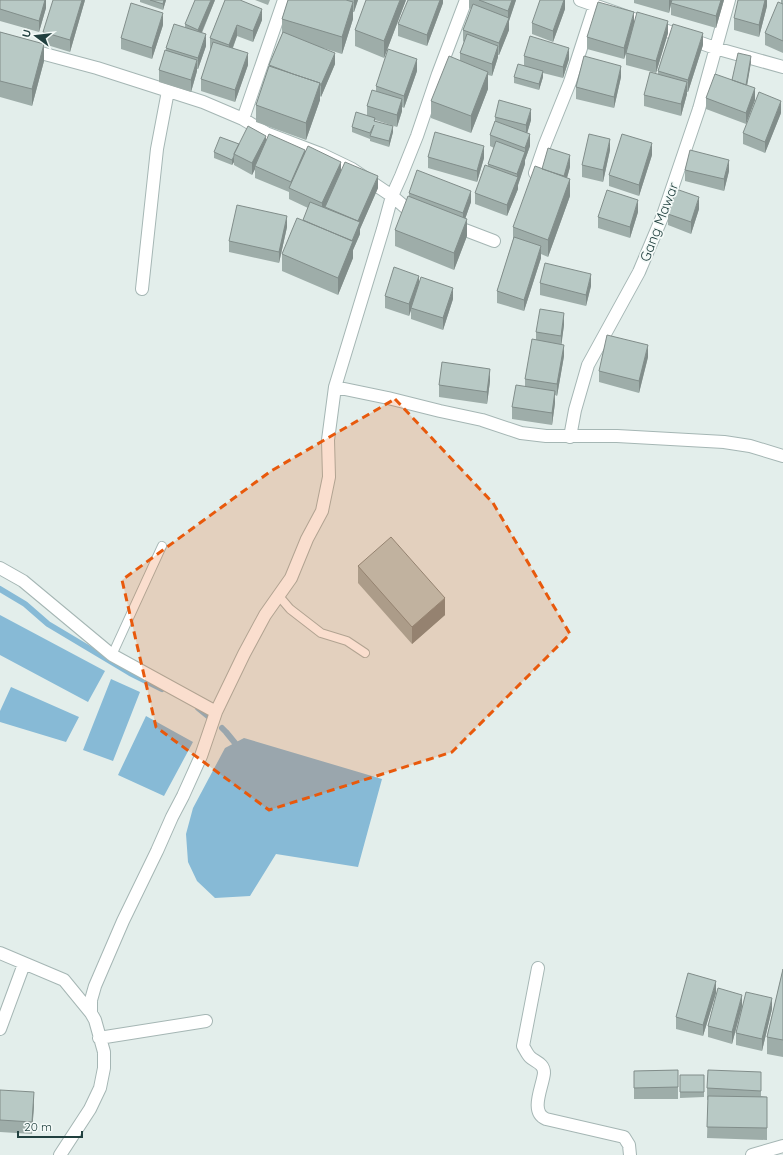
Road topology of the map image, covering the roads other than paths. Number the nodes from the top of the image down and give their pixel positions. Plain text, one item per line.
1 (284, 0) edge
2 (580, 0) edge
3 (729, 0) edge
4 (461, 1) edge
5 (595, 5) junction
6 (0, 42) edge
7 (715, 48) junction
8 (783, 67) edge
9 (168, 91) junction
10 (243, 119) junction
11 (535, 173) edge
12 (392, 196) junction
13 (428, 216) edge
14 (442, 222) edge
15 (494, 241) dead end
16 (142, 289) dead end
17 (335, 387) junction
18 (570, 437) junction
19 (783, 456) edge
20 (162, 546) dead end
21 (0, 568) edge
22 (278, 596) junction
23 (365, 653) dead end
24 (112, 655) junction
25 (216, 712) junction
26 (0, 953) edge
27 (24, 964) junction
28 (538, 968) dead end
29 (91, 1013) junction
30 (206, 1021) dead end
31 (0, 1029) edge
32 (99, 1038) junction
33 (783, 1146) edge
34 (767, 1153) edge
35 (60, 1155) edge
36 (630, 1155) edge
37 (752, 1155) edge

1 - 10 street
2 - 5 street
3 - 7 street, Gang Mawar
4 - 12 street
5 - 7 street
5 - 11 street
6 - 9 street
7 - 8 street
7 - 18 street, Gang Mawar
9 - 10 street
9 - 16 street
10 - 12 street
12 - 13 street
12 - 17 street
14 - 15 street
17 - 18 street
17 - 22 street
18 - 19 street
20 - 24 lane
21 - 24 street
22 - 23 lane
22 - 25 street
24 - 25 street
25 - 29 street
26 - 27 street
27 - 29 street
27 - 31 street
28 - 36 street
29 - 32 street
30 - 32 street
32 - 35 street
33 - 34 street
34 - 37 street

